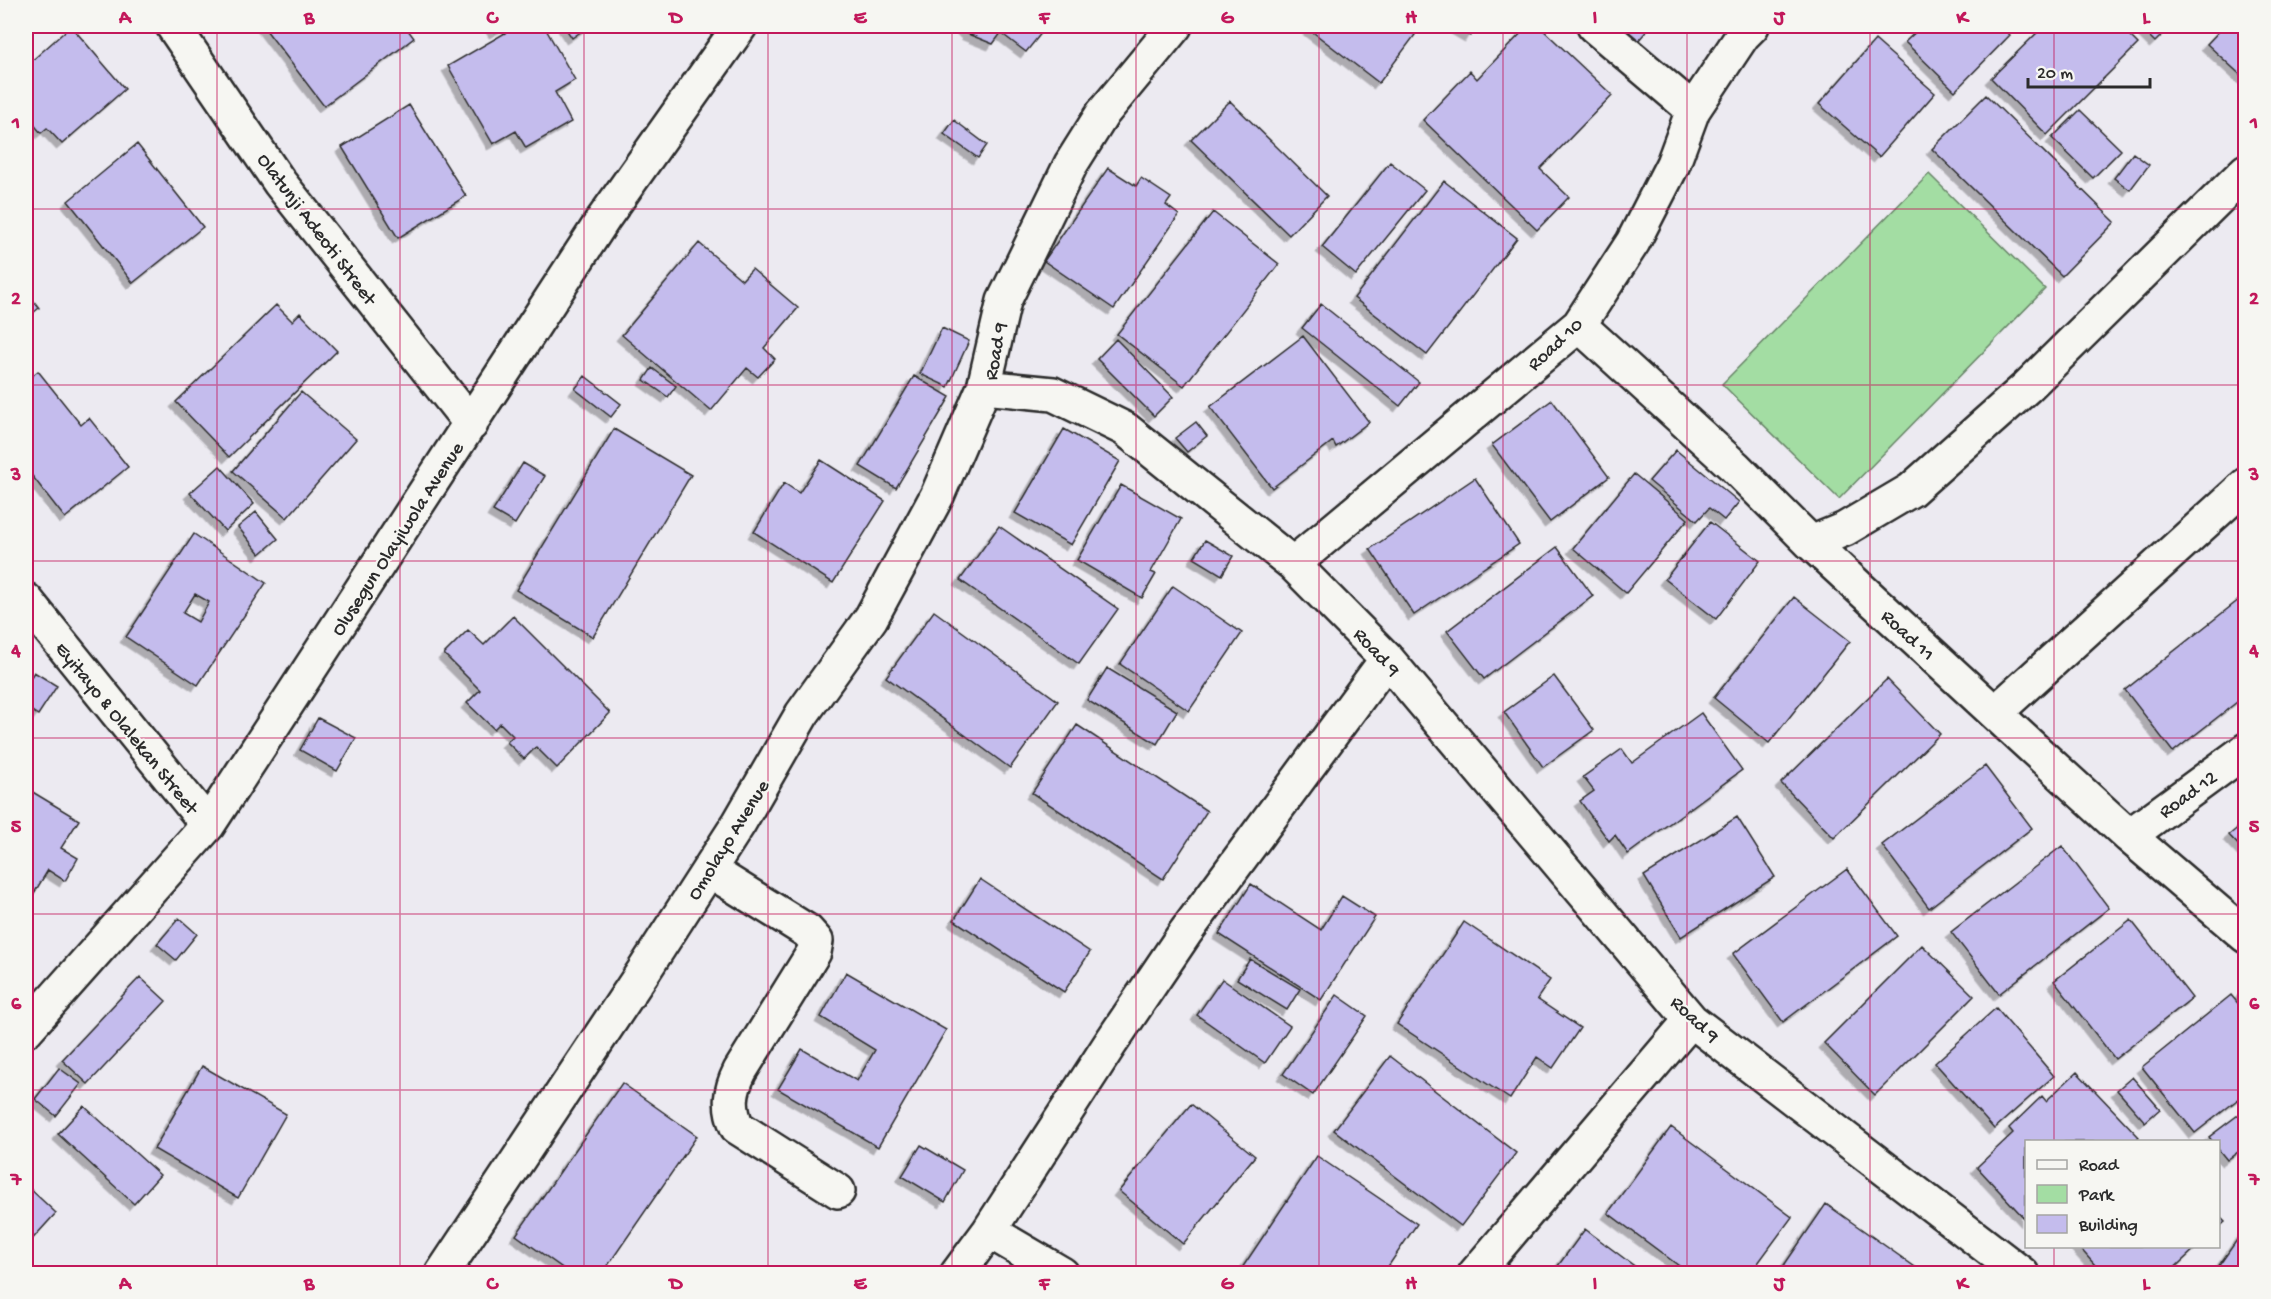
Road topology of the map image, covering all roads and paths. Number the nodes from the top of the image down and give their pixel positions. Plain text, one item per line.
1 (173, 26) edge
2 (741, 26) edge
3 (1175, 26) edge
4 (1594, 26) edge
5 (1752, 26) edge
6 (1693, 110) junction
7 (2246, 171) edge
8 (1579, 325) junction
9 (984, 387) junction
10 (471, 424) junction
11 (2246, 485) edge
12 (1811, 543) junction
13 (1293, 564) junction
14 (26, 600) edge
15 (1388, 659) junction
16 (1995, 713) junction
17 (2246, 750) edge
18 (208, 825) junction
19 (2129, 836) junction
20 (709, 870) junction
21 (2246, 936) edge
22 (1691, 1020) junction
23 (26, 1030) edge
24 (838, 1191) dead end
25 (989, 1231) junction
26 (442, 1274) edge
27 (957, 1274) edge
28 (1062, 1274) edge
29 (1475, 1274) edge
30 (2022, 1274) edge

1 - 10 street, Olatunji Adeoti Street
2 - 10 street, Olusegun Olayiwola Avenue
3 - 9 street, Road 9
4 - 6 street
5 - 6 street, Road 10
6 - 8 street, Road 10
7 - 12 street
8 - 12 street, Road 11
8 - 13 street, Road 10
9 - 13 street, Road 9
9 - 20 street, Omolayo Avenue
10 - 18 street, Olusegun Olayiwola Avenue
11 - 16 street
12 - 16 street, Road 11
13 - 15 street, Road 9
14 - 18 street, Eyitayo & Olalekan Street
15 - 22 street, Road 9
15 - 25 street
16 - 19 street, Road 11
17 - 19 street, Road 12
18 - 23 street, Olusegun Olayiwola Avenue
19 - 21 street, Road 11
20 - 24 street
20 - 26 street, Omolayo Avenue
22 - 29 street
22 - 30 street, Road 9
25 - 27 street
25 - 28 street

